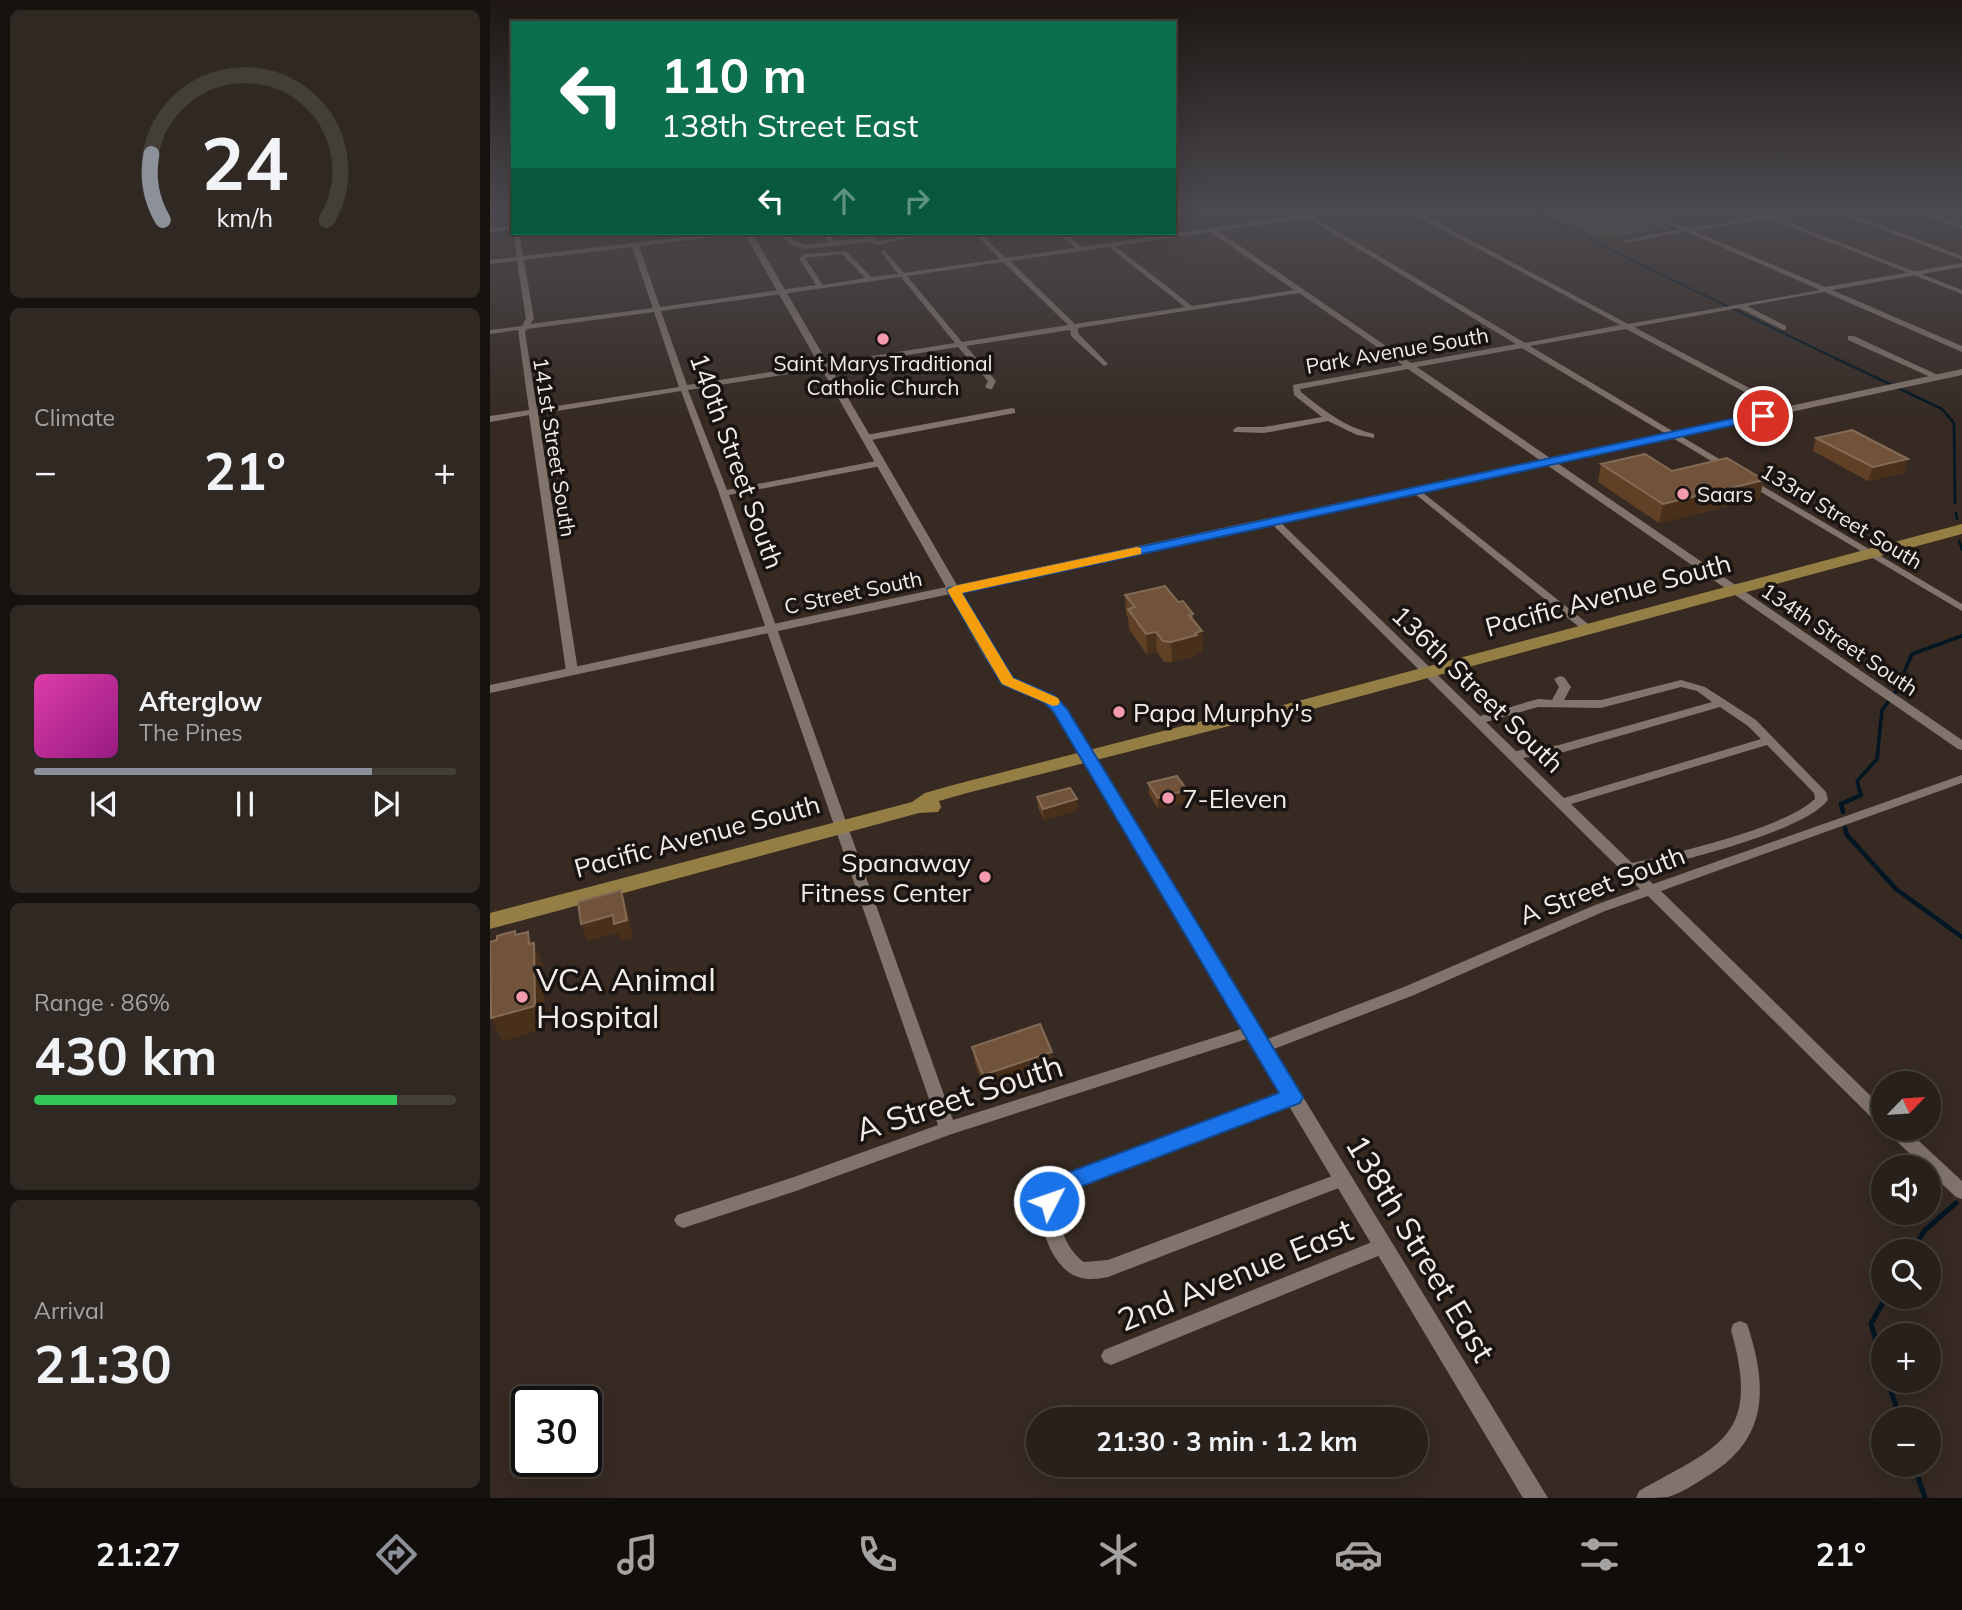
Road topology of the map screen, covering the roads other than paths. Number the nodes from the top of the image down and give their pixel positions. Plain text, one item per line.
1 (524, 281) edge
2 (647, 281) edge
3 (777, 281) edge
4 (817, 281) edge
5 (856, 281) edge
6 (907, 281) edge
7 (1026, 281) edge
8 (1156, 281) edge
9 (1285, 281) edge
10 (1415, 281) edge
11 (1542, 281) edge
12 (1803, 281) edge
13 (1872, 281) edge
14 (1934, 281) edge
15 (820, 286) junction
16 (1824, 290) junction
17 (783, 291) junction
18 (1300, 291) junction
19 (1962, 292) edge
20 (1739, 305) junction
21 (657, 309) junction
22 (1192, 309) junction
23 (526, 326) junction
24 (1627, 326) junction
25 (1073, 327) junction
26 (1783, 328) dead end
27 (490, 331) edge
28 (1851, 338) dead end
29 (960, 345) junction
30 (1521, 345) junction
31 (1962, 349) edge
32 (1104, 364) dead end
33 (826, 366) junction
34 (1409, 366) junction
35 (1962, 372) edge
36 (1938, 377) junction
37 (989, 387) dead end
38 (684, 389) junction
39 (1295, 390) joint
40 (1012, 411) dead end
41 (1786, 411) junction
42 (534, 412) junction
43 (1329, 418) junction
44 (490, 419) edge
45 (1237, 430) dead end
46 (1672, 435) junction
47 (1371, 436) dead end
48 (866, 438) junction
49 (1550, 462) junction
50 (881, 463) junction
51 (1418, 491) junction
52 (724, 493) junction
53 (1274, 521) junction
54 (1962, 529) edge
55 (1871, 553) junction
56 (954, 590) junction
57 (1735, 590) junction
58 (1962, 608) edge
59 (771, 629) junction
60 (1588, 629) junction
61 (572, 671) junction
62 (1429, 673) junction
63 (1559, 679) dead end
64 (490, 688) edge
65 (1557, 702) junction
66 (1723, 702) junction
67 (1478, 720) junction
68 (1769, 741) junction
69 (1962, 746) edge
70 (1515, 755) junction
71 (1090, 762) junction
72 (1962, 779) edge
73 (1563, 803) junction
74 (841, 827) junction
75 (1628, 869) junction
76 (1651, 890) junction
77 (490, 920) edge
78 (1259, 1039) junction
79 (1293, 1097) junction
80 (1871, 1106) edge
81 (948, 1128) junction
82 (1908, 1141) edge
83 (1343, 1179) junction
84 (1962, 1192) edge
85 (683, 1220) dead end
86 (1382, 1246) junction
87 (1740, 1330) dead end
88 (1111, 1356) dead end
89 (1536, 1498) edge
90 (1646, 1498) edge

1 - 23 street, 141st Street South
2 - 21 street, 140th Street South
3 - 17 street, 138th Street East
4 - 15 street
5 - 15 street
6 - 29 street
7 - 25 street
8 - 22 street
9 - 18 street, 134th Street South
10 - 30 street, 133rd Street South
11 - 24 street
12 - 16 street
13 - 16 street, Park Avenue South
14 - 19 street
15 - 17 street
16 - 20 street, Park Avenue South
16 - 31 street
17 - 21 street
17 - 33 street, 138th Street East
18 - 22 street
18 - 34 street, 134th Street South
20 - 24 street, Park Avenue South
20 - 26 street
21 - 23 street
21 - 38 street, 140th Street South
22 - 25 street
23 - 27 street
23 - 42 street, 141st Street South
24 - 30 street, Park Avenue South
24 - 41 street
25 - 29 street
25 - 32 street
28 - 36 street
29 - 33 street
29 - 37 street
30 - 34 street, Park Avenue South
30 - 46 street, 133rd Street South
33 - 38 street
33 - 48 street, 138th Street East
34 - 39 street, Park Avenue South
34 - 49 street, 134th Street South
35 - 36 street, C Street South
36 - 41 street, C Street South
38 - 42 street
38 - 52 street, 140th Street South
39 - 43 street
40 - 48 street
41 - 46 street, C Street South
42 - 44 street
42 - 61 street, 141st Street South
43 - 45 street
43 - 47 street
46 - 49 street, C Street South
46 - 55 street, 133rd Street South
48 - 50 street, 138th Street East
49 - 51 street, C Street South
49 - 57 street, 134th Street South
50 - 52 street
50 - 56 street, 138th Street East
51 - 53 street, C Street South
51 - 60 street
52 - 59 street, 140th Street South
53 - 56 street, C Street South
53 - 62 street, 136th Street South
54 - 55 main road, Pacific Avenue South
55 - 57 main road, Pacific Avenue South
55 - 58 street, 133rd Street South
56 - 59 street, C Street South
56 - 71 street, 138th Street East
57 - 60 main road, Pacific Avenue South
57 - 69 street, 134th Street South
59 - 61 street, C Street South
59 - 74 street, 140th Street South
60 - 62 main road, Pacific Avenue South
61 - 64 street, C Street South
62 - 67 street, 136th Street South
62 - 71 main road, Pacific Avenue South
63 - 65 street
65 - 66 street
65 - 67 street
66 - 68 street
66 - 70 street
67 - 70 street, 136th Street South
68 - 73 street
68 - 75 street
70 - 73 street, 136th Street South
71 - 74 main road, Pacific Avenue South
71 - 78 street, 138th Street East
72 - 76 street, A Street South
73 - 75 street, 136th Street South
74 - 77 main road, Pacific Avenue South
74 - 81 street, 140th Street South
75 - 76 street, 136th Street South
76 - 78 street, A Street South
76 - 80 street, 136th Street South
78 - 79 street, 138th Street East
78 - 81 street, A Street South
79 - 83 street, 138th Street East
79 - 83 street
81 - 85 street, A Street South
82 - 84 street
83 - 86 street, 138th Street East
86 - 88 street, 2nd Avenue East
86 - 89 street, 138th Street East
87 - 90 street

